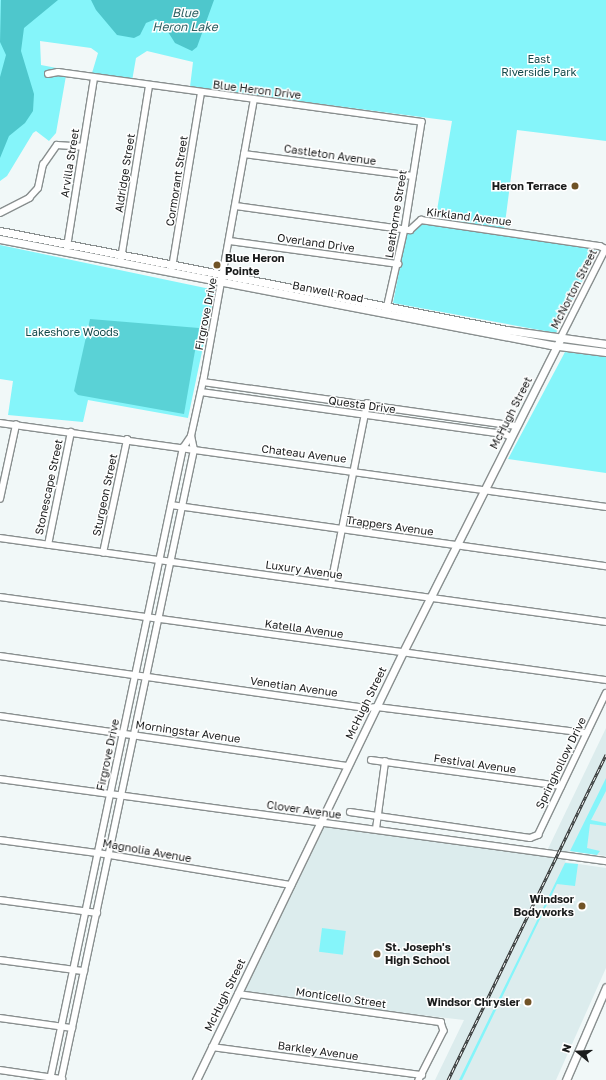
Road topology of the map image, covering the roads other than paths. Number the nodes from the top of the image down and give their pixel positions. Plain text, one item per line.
1 (48, 74) dead end
2 (94, 78) junction
3 (149, 86) junction
4 (202, 93) junction
5 (254, 100) junction
6 (417, 120) joint
7 (84, 147) junction
8 (244, 154) junction
9 (413, 176) junction
10 (236, 206) junction
11 (0, 213) edge
12 (405, 229) junction
13 (0, 232) edge
14 (0, 239) edge
15 (230, 241) junction
16 (67, 248) junction
17 (606, 249) edge
18 (121, 255) junction
19 (120, 263) junction
20 (398, 264) junction
21 (172, 269) junction
22 (223, 280) junction
23 (387, 310) junction
24 (561, 338) junction
25 (606, 344) edge
26 (557, 346) junction
27 (606, 352) edge
28 (203, 382) junction
29 (201, 392) junction
30 (285, 394) junction
31 (283, 404) junction
32 (366, 404) junction
33 (440, 414) junction
34 (364, 415) junction
35 (0, 423) edge
36 (16, 425) junction
37 (438, 425) junction
38 (517, 426) junction
39 (71, 432) junction
40 (191, 436) junction
41 (511, 437) junction
42 (127, 440) junction
43 (183, 448) junction
44 (194, 450) junction
45 (353, 471) junction
46 (485, 490) junction
47 (0, 499) edge
48 (171, 505) junction
49 (183, 507) junction
50 (606, 507) edge
51 (342, 529) junction
52 (0, 538) edge
53 (48, 545) junction
54 (457, 545) junction
55 (103, 553) junction
56 (160, 561) junction
57 (170, 562) junction
58 (606, 566) edge
59 (331, 584) junction
60 (0, 597) edge
61 (430, 598) junction
62 (148, 617) junction
63 (159, 618) junction
64 (606, 622) edge
65 (403, 652) junction
66 (0, 656) edge
67 (135, 675) junction
68 (146, 676) junction
69 (606, 680) edge
70 (606, 693) edge
71 (377, 707) junction
72 (0, 716) edge
73 (123, 733) junction
74 (134, 734) junction
75 (586, 734) junction
76 (371, 760) dead end
77 (386, 762) junction
78 (348, 766) junction
79 (0, 779) edge
80 (561, 786) junction
81 (111, 793) junction
82 (122, 794) junction
83 (350, 812) dead end
84 (378, 816) junction
85 (321, 822) junction
86 (376, 829) junction
87 (530, 838) joint
88 (0, 840) edge
89 (98, 853) junction
90 (109, 856) junction
91 (606, 861) edge
92 (291, 885) junction
93 (0, 900) edge
94 (86, 912) junction
95 (97, 913) junction
96 (0, 960) edge
97 (73, 970) junction
98 (84, 971) junction
99 (606, 987) edge
100 (238, 994) junction
101 (0, 1018) edge
102 (62, 1026) junction
103 (72, 1028) junction
104 (212, 1047) junction
105 (0, 1070) edge
106 (421, 1077) edge
107 (51, 1078) edge
108 (61, 1080) edge
109 (196, 1080) edge
110 (566, 1080) edge

1 - 2 street, Blue Heron Drive
2 - 3 street, Blue Heron Drive
2 - 7 street, Arvilla Street
3 - 4 street, Blue Heron Drive
3 - 18 street, Aldridge Street
4 - 5 street, Blue Heron Drive
4 - 21 street, Cormorant Street
5 - 6 street, Blue Heron Drive
5 - 8 street, Firgrove Drive
6 - 9 street, Leathorne Street
7 - 11 street
7 - 16 street, Arvilla Street
8 - 9 street, Castleton Avenue
8 - 10 street, Firgrove Drive
9 - 12 street, Leathorne Street
10 - 12 street
10 - 15 street, Firgrove Drive
12 - 17 street, Kirkland Avenue
12 - 20 street, Leathorne Street
13 - 16 main road, Banwell Road
14 - 16 main road, Banwell Road
15 - 20 street, Overland Drive
15 - 22 street, Firgrove Drive
16 - 18 main road, Banwell Road
16 - 19 main road, Banwell Road
17 - 24 street, McNorton Street
18 - 19 street, Aldridge Street
18 - 21 main road, Banwell Road
19 - 21 main road, Banwell Road
20 - 23 street, Leathorne Street
21 - 22 main road, Banwell Road
22 - 23 main road, Banwell Road
22 - 28 street, Firgrove Drive
23 - 24 main road, Banwell Road
23 - 26 main road, Banwell Road
24 - 25 main road, Banwell Road
24 - 26 main road, McHugh Street
26 - 27 main road, Banwell Road
26 - 38 main road, McHugh Street
28 - 29 street, Firgrove Drive
28 - 30 street, Questa Drive
29 - 31 street, Questa Drive
29 - 40 street, Firgrove Drive
30 - 31 street
30 - 32 street, Questa Drive
31 - 34 street, Questa Drive
32 - 33 street, Questa Drive
32 - 34 street
33 - 37 street
33 - 38 street, Questa Drive
34 - 37 street, Questa Drive
34 - 45 street
35 - 36 street, Chateau Avenue
36 - 39 street, Chateau Avenue
36 - 47 street
37 - 41 street, Questa Drive
38 - 41 main road, McHugh Street
39 - 42 street, Chateau Avenue
39 - 53 street, Stonescape Street
40 - 43 street, Firgrove Drive
40 - 44 street, Firgrove Drive
41 - 46 main road, McHugh Street
42 - 43 street, Chateau Avenue
42 - 55 street, Sturgeon Street
43 - 44 street, Chateau Avenue
43 - 48 street, Firgrove Drive
44 - 45 street, Chateau Avenue
44 - 49 street, Firgrove Drive
45 - 46 street, Chateau Avenue
45 - 51 street
46 - 50 street, Chateau Avenue
46 - 54 main road, McHugh Street
48 - 49 street, Trappers Avenue
48 - 56 street, Firgrove Drive
49 - 51 street, Trappers Avenue
49 - 57 street, Firgrove Drive
51 - 54 street, Trappers Avenue
51 - 59 street
52 - 53 street, Luxury Avenue
53 - 55 street, Luxury Avenue
54 - 58 street, Trappers Avenue
54 - 61 main road, McHugh Street
55 - 56 street, Luxury Avenue
56 - 57 street, Luxury Avenue
56 - 62 street, Firgrove Drive
57 - 59 street, Luxury Avenue
57 - 63 street, Firgrove Drive
59 - 61 street, Luxury Avenue
60 - 62 street, Katella Avenue
61 - 64 street, Luxury Avenue
61 - 65 main road, McHugh Street
62 - 63 street, Katella Avenue
62 - 67 street, Firgrove Drive
63 - 65 street, Katella Avenue
63 - 68 street, Firgrove Drive
65 - 69 street, Katella Avenue
65 - 71 main road, McHugh Street
66 - 67 street, Venetian Avenue
67 - 68 street, Venetian Avenue
67 - 73 street, Firgrove Drive
68 - 71 street, Venetian Avenue
68 - 74 street, Firgrove Drive
70 - 75 street, Springhollow Drive
71 - 75 street, Venetian Avenue
71 - 78 main road, McHugh Street
72 - 73 street, Morningstar Avenue
73 - 74 street, Morningstar Avenue
73 - 81 street, Firgrove Drive
74 - 78 street, Morningstar Avenue
74 - 82 street, Firgrove Drive
75 - 80 street, Springhollow Drive
76 - 77 street, Festival Avenue
77 - 80 street, Festival Avenue
77 - 84 street
78 - 85 main road, McHugh Street
79 - 81 street, Clover Avenue
80 - 87 street, Springhollow Drive
81 - 82 street, Clover Avenue
81 - 89 street, Firgrove Drive
82 - 85 street, Clover Avenue
82 - 90 street, Firgrove Drive
83 - 84 street, Clover Avenue
84 - 86 street
84 - 87 street, Clover Avenue
85 - 86 street, Clover Avenue
85 - 92 main road, McHugh Street
86 - 91 street, Clover Avenue
88 - 89 street, Magnolia Avenue
89 - 90 street, Magnolia Avenue
89 - 94 street, Firgrove Drive
90 - 92 street, Magnolia Avenue
90 - 95 street, Firgrove Drive
92 - 100 main road, McHugh Street
93 - 94 street
94 - 95 street
94 - 97 street, Firgrove Drive
95 - 98 street, Firgrove Drive
96 - 97 street
97 - 98 street
97 - 102 street, Firgrove Drive
98 - 103 street, Firgrove Drive
99 - 110 main road
100 - 104 main road, McHugh Street
100 - 106 street, Monticello Street
101 - 102 street
102 - 103 street
102 - 107 street, Firgrove Drive
103 - 108 street, Firgrove Drive
104 - 106 street, Barkley Avenue
104 - 109 main road, McHugh Street
105 - 107 street
107 - 108 street

